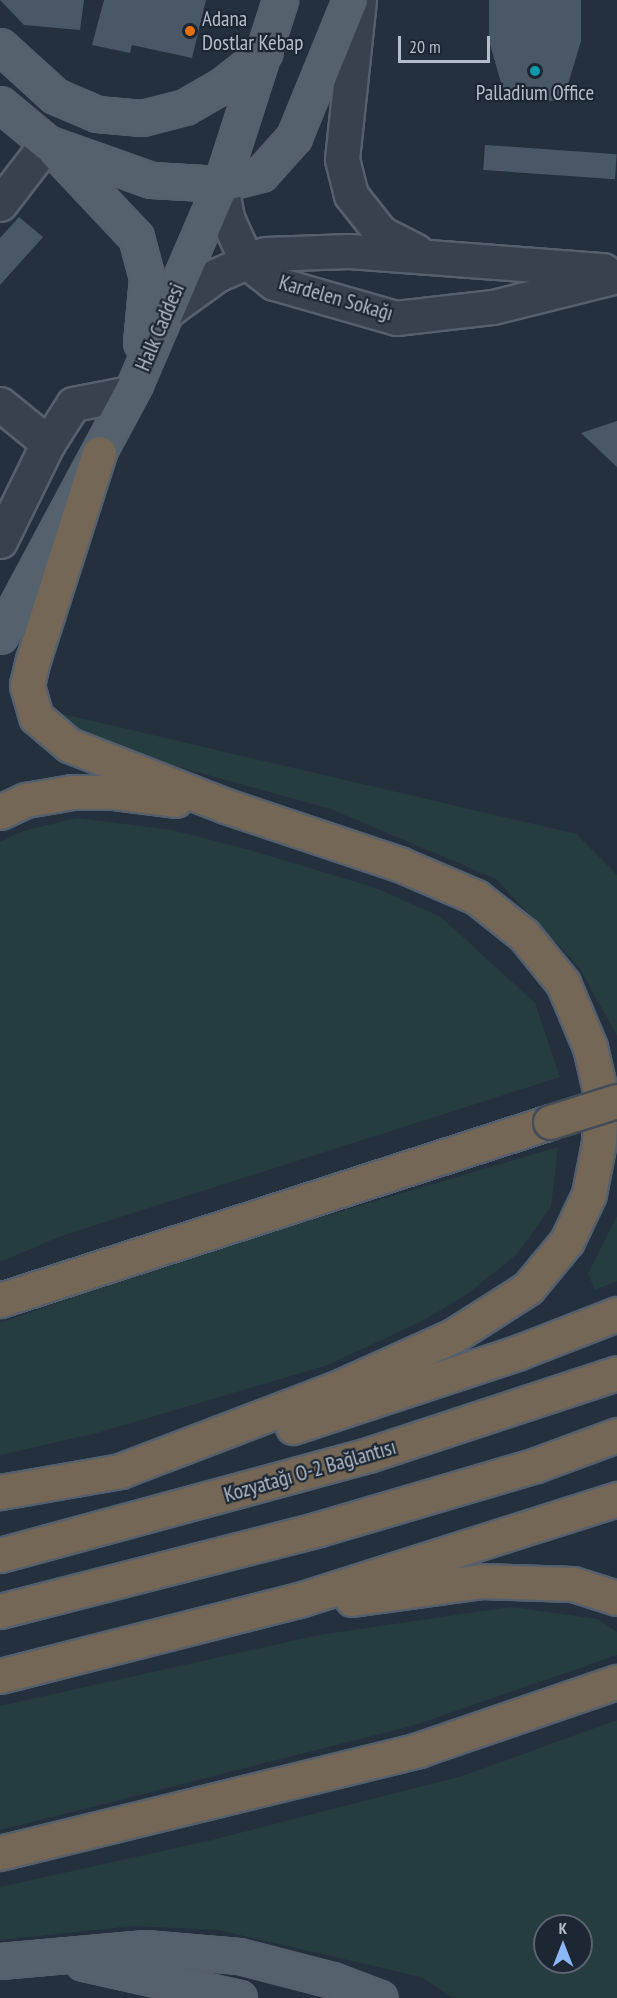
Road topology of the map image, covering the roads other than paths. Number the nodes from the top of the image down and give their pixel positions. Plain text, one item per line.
1 (280, 0) edge
2 (350, 0) edge
3 (359, 0) edge
4 (0, 46) edge
5 (265, 52) junction
6 (0, 104) edge
7 (47, 143) junction
8 (221, 184) junction
9 (0, 204) edge
10 (423, 255) junction
11 (247, 262) junction
12 (617, 271) edge
13 (617, 276) edge
14 (166, 312) junction
15 (133, 388) junction
16 (0, 404) edge
17 (48, 443) junction
18 (99, 453) junction
19 (0, 541) edge
20 (0, 636) edge
21 (225, 806) junction
22 (0, 812) edge
23 (617, 1101) edge
24 (0, 1300) edge
25 (617, 1314) edge
26 (617, 1373) edge
27 (617, 1435) edge
28 (120, 1471) junction
29 (0, 1492) edge
30 (617, 1499) edge
31 (0, 1500) edge
32 (0, 1555) edge
33 (617, 1598) edge
34 (0, 1611) edge
35 (0, 1677) edge
36 (609, 1685) edge
37 (0, 1853) edge
38 (52, 1956) junction
39 (0, 1961) edge
40 (238, 1998) edge
41 (380, 1998) edge

1 - 5 main road, Halk Caddesi
2 - 8 main road
3 - 10 street
4 - 5 main road
5 - 8 main road, Halk Caddesi
6 - 7 main road
7 - 8 main road
7 - 9 street
7 - 15 main road
8 - 11 street, Kardelen Sokağı
8 - 14 main road, Halk Caddesi
10 - 11 street
10 - 12 street
11 - 13 street, Kardelen Sokağı
11 - 14 street
14 - 15 main road, Halk Caddesi
15 - 17 street
15 - 18 main road, Halk Caddesi
16 - 17 street
17 - 19 street
18 - 20 main road, Halk Caddesi
18 - 21 highway
21 - 22 highway
21 - 28 highway
23 - 24 highway, bridge
25 - 28 highway
26 - 32 highway, Kozyatağı O-2 Bağlantısı
27 - 34 highway
28 - 29 highway
28 - 31 highway
30 - 35 highway
33 - 35 highway
36 - 37 highway
38 - 39 main road
38 - 40 main road
38 - 41 main road

